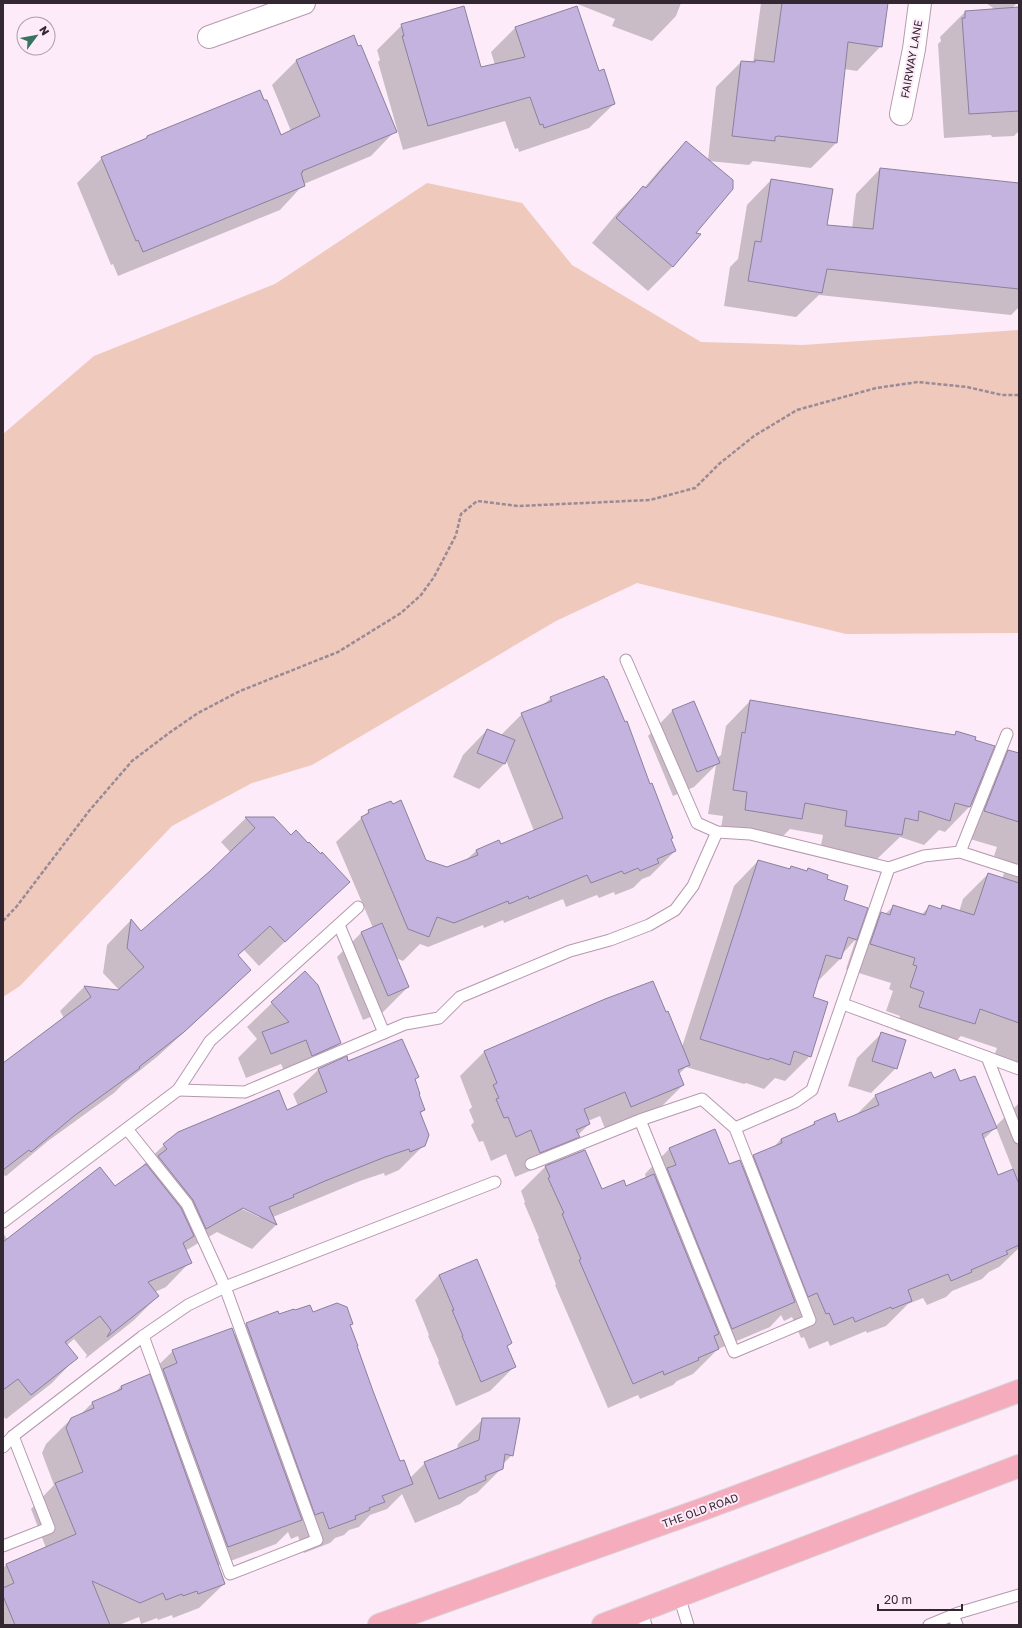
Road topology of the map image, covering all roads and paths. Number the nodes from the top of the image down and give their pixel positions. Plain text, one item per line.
1 (304, 3) edge
2 (920, 3) edge
3 (209, 37) dead end
4 (901, 114) dead end
5 (1019, 396) edge
6 (626, 660) dead end
7 (1007, 734) dead end
8 (717, 832) junction
9 (960, 852) junction
10 (890, 868) junction
11 (1019, 871) edge
12 (358, 907) dead end
13 (3, 921) edge
14 (339, 925) junction
15 (843, 1004) junction
16 (384, 1033) junction
17 (987, 1057) junction
18 (1019, 1069) edge
19 (178, 1090) junction
20 (640, 1120) junction
21 (735, 1128) junction
22 (127, 1129) junction
23 (1019, 1138) edge
24 (531, 1164) dead end
25 (494, 1182) dead end
26 (3, 1222) edge
27 (225, 1287) junction
28 (143, 1336) junction
29 (1019, 1391) edge
30 (13, 1436) junction
31 (3, 1447) edge
32 (1019, 1466) edge
33 (3, 1546) edge
34 (679, 1596) junction
35 (1019, 1596) edge
36 (644, 1618) edge
37 (955, 1620) edge
38 (379, 1625) edge
39 (603, 1625) edge
40 (688, 1625) edge
41 (929, 1625) edge

1 - 3 street
2 - 4 street, FAIRWAY LANE
5 - 13 path
6 - 8 lane
7 - 9 lane
8 - 10 lane
8 - 16 lane
9 - 10 lane
9 - 11 lane
10 - 15 lane
12 - 14 lane
14 - 16 lane
14 - 19 lane
15 - 17 lane
15 - 21 lane
16 - 19 lane
17 - 18 lane
17 - 23 lane
19 - 22 lane
20 - 21 lane
20 - 21 lane
20 - 24 lane
22 - 26 lane
22 - 27 lane
25 - 27 lane
27 - 28 lane
27 - 28 lane
28 - 30 lane
29 - 38 main road, THE OLD ROAD
30 - 31 lane
30 - 33 lane
32 - 34 main road
34 - 36 main road
34 - 40 lane
35 - 37 lane
36 - 39 main road
37 - 41 lane

